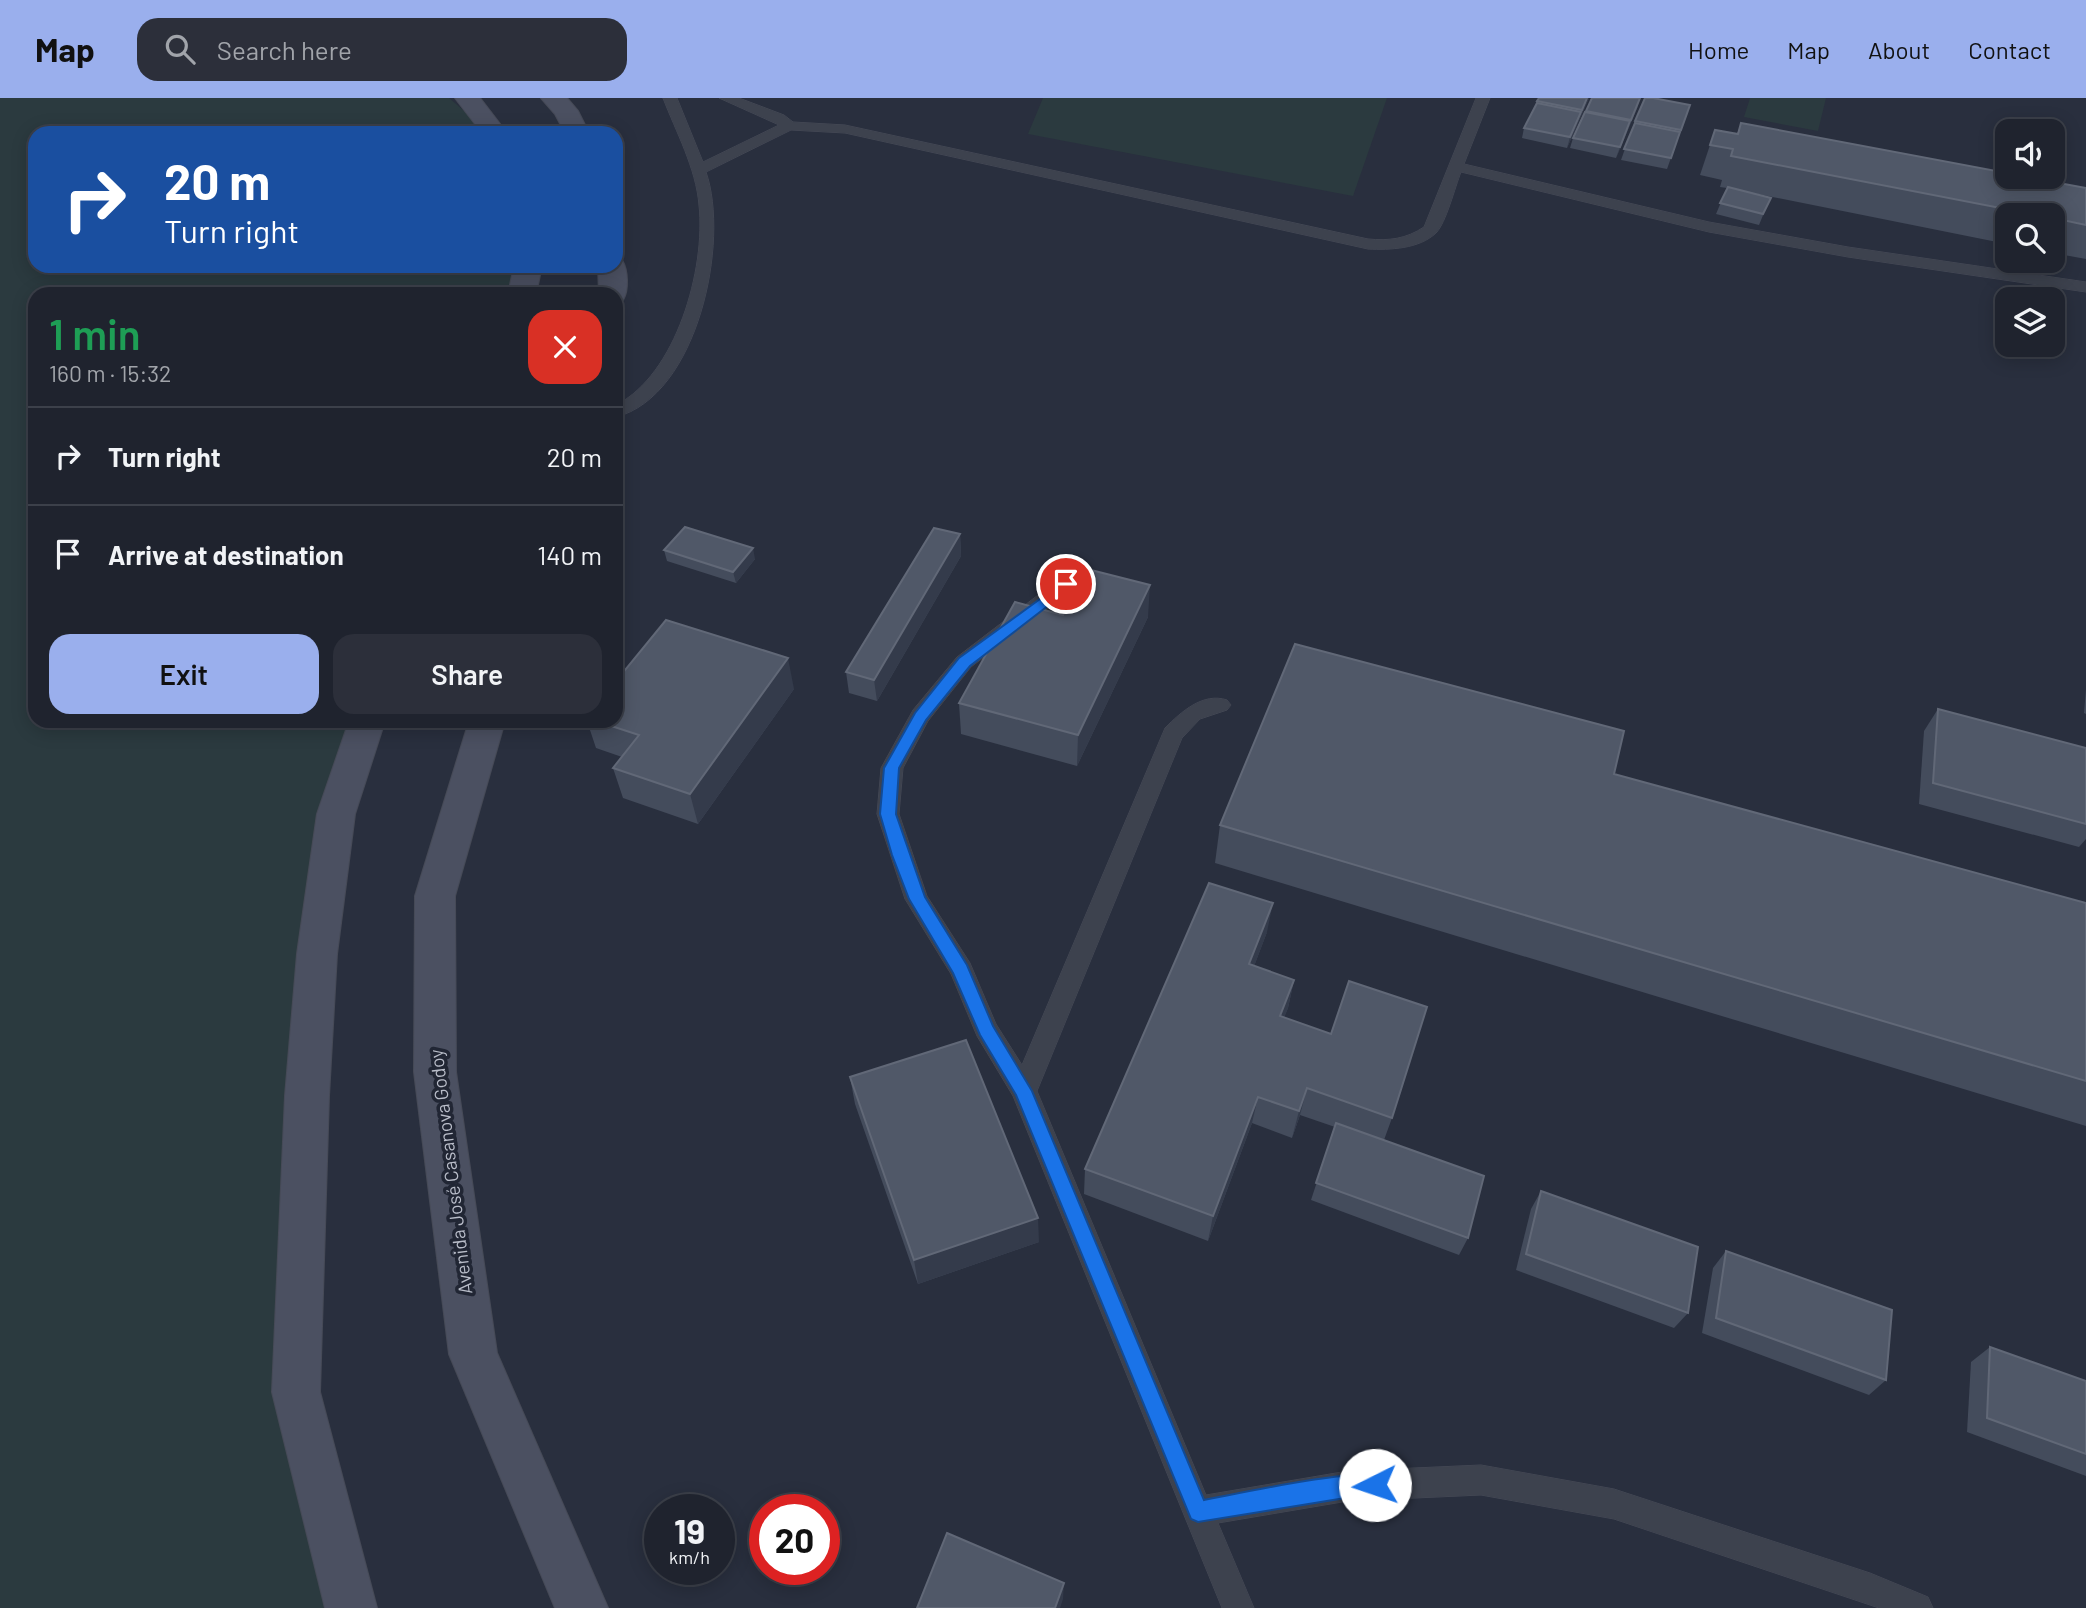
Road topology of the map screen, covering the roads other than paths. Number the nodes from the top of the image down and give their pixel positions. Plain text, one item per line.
1 (467, 98) edge
2 (553, 98) edge
3 (670, 98) edge
4 (726, 98) edge
5 (1483, 98) edge
6 (489, 126) edge
7 (574, 126) edge
8 (789, 126) junction
9 (1454, 166) junction
10 (698, 170) junction
11 (2086, 286) edge
12 (623, 410) edge
13 (1066, 584) dead end
14 (1220, 705) dead end
15 (365, 728) edge
16 (485, 728) edge
17 (1024, 1091) junction
18 (1198, 1511) junction
19 (351, 1608) edge
20 (582, 1608) edge
21 (1238, 1608) edge
22 (1917, 1608) edge

1 - 6 street
2 - 7 street
3 - 10 lane
4 - 8 lane
5 - 9 lane
8 - 9 lane
8 - 10 lane
9 - 11 lane
10 - 12 lane
13 - 17 lane
14 - 17 lane
15 - 19 street
16 - 20 street, Avenida José Casanova Godoy
17 - 18 lane
18 - 21 lane
18 - 22 lane

